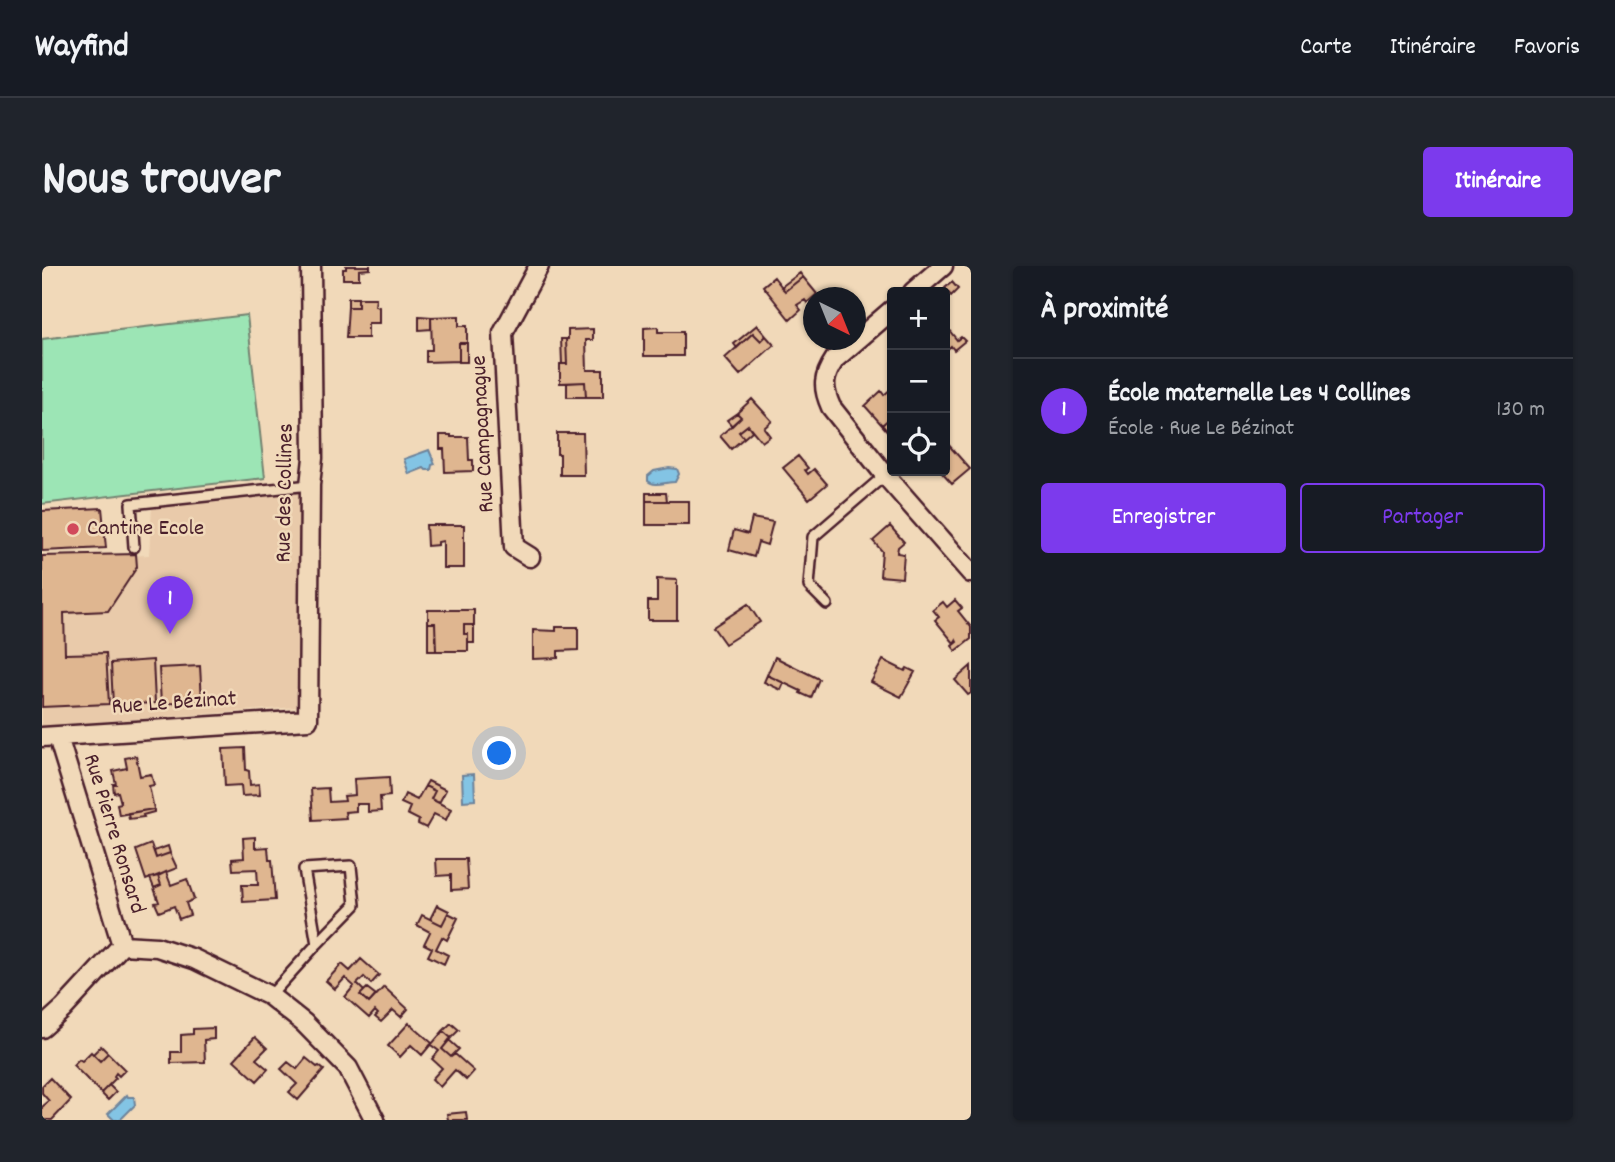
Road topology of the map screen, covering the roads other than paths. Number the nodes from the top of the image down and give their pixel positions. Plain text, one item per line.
1 (311, 266) edge
2 (539, 266) edge
3 (943, 266) edge
4 (919, 287) edge
5 (887, 314) edge
6 (885, 475) junction
7 (310, 485) junction
8 (134, 547) dead end
9 (530, 557) dead end
10 (971, 573) edge
11 (827, 604) dead end
12 (308, 720) joint
13 (50, 737) edge
14 (317, 944) junction
15 (122, 945) junction
16 (270, 996) junction
17 (42, 1028) edge
18 (375, 1120) edge

1 - 7 street, Rue des Collines
2 - 9 street, Rue Campagnague
3 - 4 street
5 - 6 street
6 - 10 street
6 - 11 lane
7 - 8 lane
7 - 12 street, Rue des Collines
12 - 13 street, Rue Le Bézinat
13 - 15 street, Rue Pierre Ronsard
14 - 14 lane
14 - 16 lane
15 - 16 street
15 - 17 street
16 - 18 street

